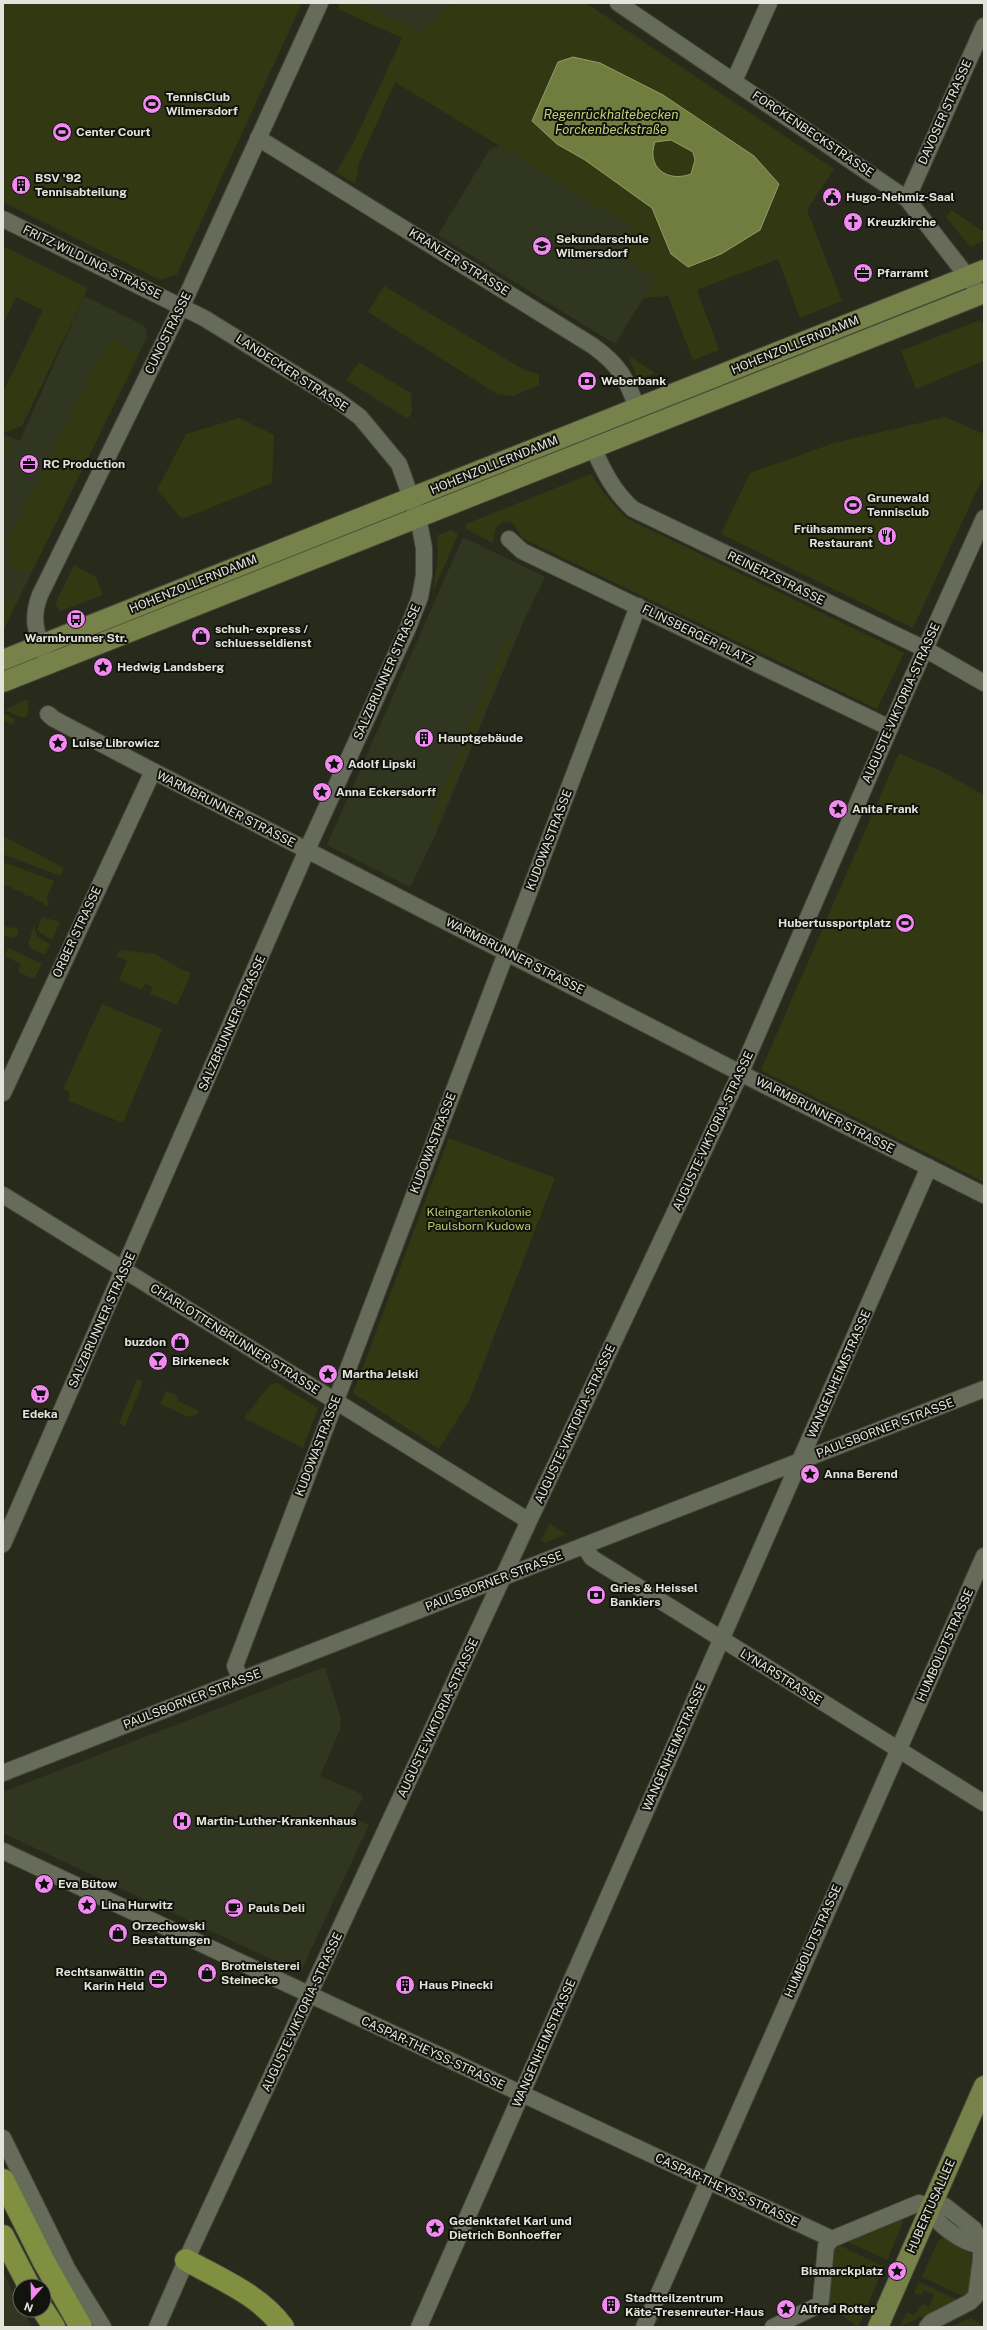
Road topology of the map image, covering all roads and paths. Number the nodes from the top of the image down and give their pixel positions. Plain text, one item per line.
1 (320, 3) edge
2 (618, 3) edge
3 (769, 3) edge
4 (984, 26) edge
5 (734, 81) junction
6 (258, 138) junction
7 (907, 199) junction
8 (3, 219) edge
9 (976, 273) edge
10 (983, 295) edge
11 (181, 306) junction
12 (637, 408) junction
13 (593, 448) junction
14 (412, 497) junction
15 (418, 517) junction
16 (984, 518) edge
17 (509, 539) dead end
18 (638, 606) junction
19 (41, 644) junction
20 (925, 649) junction
21 (3, 660) edge
22 (48, 664) junction
23 (3, 682) edge
24 (984, 683) edge
25 (48, 714) dead end
26 (890, 728) junction
27 (153, 771) junction
28 (307, 850) junction
29 (507, 952) junction
30 (741, 1072) junction
31 (3, 1093) edge
32 (929, 1167) junction
33 (3, 1195) edge
34 (984, 1195) edge
35 (124, 1270) junction
36 (984, 1389) edge
37 (335, 1402) junction
38 (801, 1461) junction
39 (529, 1521) junction
40 (3, 1544) edge
41 (584, 1546) junction
42 (984, 1556) edge
43 (504, 1576) junction
44 (721, 1640) junction
45 (241, 1680) junction
46 (898, 1750) junction
47 (3, 1773) edge
48 (984, 1803) edge
49 (3, 1851) edge
50 (310, 1995) junction
51 (984, 2086) edge
52 (522, 2094) junction
53 (3, 2138) edge
54 (3, 2180) edge
55 (707, 2181) junction
56 (931, 2207) junction
57 (979, 2227) edge
58 (3, 2236) edge
59 (832, 2239) junction
60 (982, 2245) edge
61 (186, 2260) junction
62 (25, 2278) edge
63 (970, 2302) junction
64 (984, 2309) edge
65 (48, 2318) edge
66 (54, 2327) edge
67 (81, 2327) edge
68 (103, 2327) edge
69 (158, 2327) edge
70 (283, 2327) edge
71 (419, 2327) edge
72 (644, 2327) edge
73 (773, 2327) edge
74 (878, 2327) edge
75 (927, 2327) edge

1 - 6 street, CUNOSTRASSE
2 - 5 street, FORCKENBECKSTRASSE
3 - 5 street
4 - 7 street, DAVOSER STRASSE
5 - 7 street, FORCKENBECKSTRASSE
6 - 11 street, CUNOSTRASSE
6 - 12 street, KRANZER STRASSE
7 - 9 street, FORCKENBECKSTRASSE
8 - 11 street, FRITZ-WILDUNG-STRASSE
9 - 10 street, FORCKENBECKSTRASSE
9 - 12 main road, HOHENZOLLERNDAMM
10 - 13 main road, HOHENZOLLERNDAMM
11 - 14 street, LANDECKER STRASSE
11 - 19 street, CUNOSTRASSE
12 - 14 main road, HOHENZOLLERNDAMM
13 - 15 main road, HOHENZOLLERNDAMM
13 - 20 street, REINERZSTRASSE
14 - 15 street, SALZBRUNNER STRASSE
14 - 19 main road, HOHENZOLLERNDAMM
15 - 22 main road, HOHENZOLLERNDAMM
15 - 28 street, SALZBRUNNER STRASSE
16 - 20 street, AUGUSTE-VIKTORIA-STRASSE
17 - 18 street, FLINSBERGER PLATZ
18 - 26 street, FLINSBERGER PLATZ
18 - 29 street, KUDOWASTRASSE
19 - 21 main road, HOHENZOLLERNDAMM
19 - 22 street, CUNOSTRASSE
20 - 24 street, REINERZSTRASSE
20 - 26 street, AUGUSTE-VIKTORIA-STRASSE
22 - 23 main road, HOHENZOLLERNDAMM
25 - 27 street, WARMBRUNNER STRASSE
26 - 30 street, AUGUSTE-VIKTORIA-STRASSE
27 - 28 street, WARMBRUNNER STRASSE
27 - 31 street, ORBER STRASSE
28 - 29 street, WARMBRUNNER STRASSE
28 - 35 street, SALZBRUNNER STRASSE
29 - 30 street, WARMBRUNNER STRASSE
29 - 37 street, KUDOWASTRASSE
30 - 32 street, WARMBRUNNER STRASSE
30 - 39 street, AUGUSTE-VIKTORIA-STRASSE
32 - 34 street, WARMBRUNNER STRASSE
32 - 38 street, WANGENHEIMSTRASSE
33 - 35 street, CHARLOTTENBRUNNER STRASSE
35 - 37 street, CHARLOTTENBRUNNER STRASSE
35 - 40 street, SALZBRUNNER STRASSE
36 - 38 street, PAULSBORNER STRASSE
37 - 39 street, CHARLOTTENBRUNNER STRASSE
37 - 45 street, KUDOWASTRASSE
38 - 41 street, PAULSBORNER STRASSE
38 - 44 street, WANGENHEIMSTRASSE
39 - 43 street, AUGUSTE-VIKTORIA-STRASSE
41 - 43 street, PAULSBORNER STRASSE
41 - 44 street, LYNARSTRASSE
42 - 46 street, HUMBOLDTSTRASSE
43 - 45 street, PAULSBORNER STRASSE
43 - 50 street, AUGUSTE-VIKTORIA-STRASSE
44 - 46 street, LYNARSTRASSE
44 - 52 street, WANGENHEIMSTRASSE
45 - 47 street, PAULSBORNER STRASSE
46 - 48 street, LYNARSTRASSE
46 - 55 street, HUMBOLDTSTRASSE
49 - 50 street, CASPAR-THEYSS-STRASSE
50 - 52 street, CASPAR-THEYSS-STRASSE
50 - 61 street, AUGUSTE-VIKTORIA-STRASSE
51 - 56 main road, HUBERTUSALLEE
52 - 55 street, CASPAR-THEYSS-STRASSE
52 - 71 street, WANGENHEIMSTRASSE
53 - 68 street
54 - 67 highway
55 - 59 street, CASPAR-THEYSS-STRASSE
55 - 72 street, HUMBOLDTSTRASSE
56 - 57 street
56 - 59 street
56 - 60 street
56 - 74 main road, HUBERTUSALLEE
57 - 60 street
58 - 62 highway
59 - 73 street
60 - 63 street
61 - 69 street, AUGUSTE-VIKTORIA-STRASSE
61 - 70 highway
63 - 64 street
63 - 75 street
65 - 66 highway

